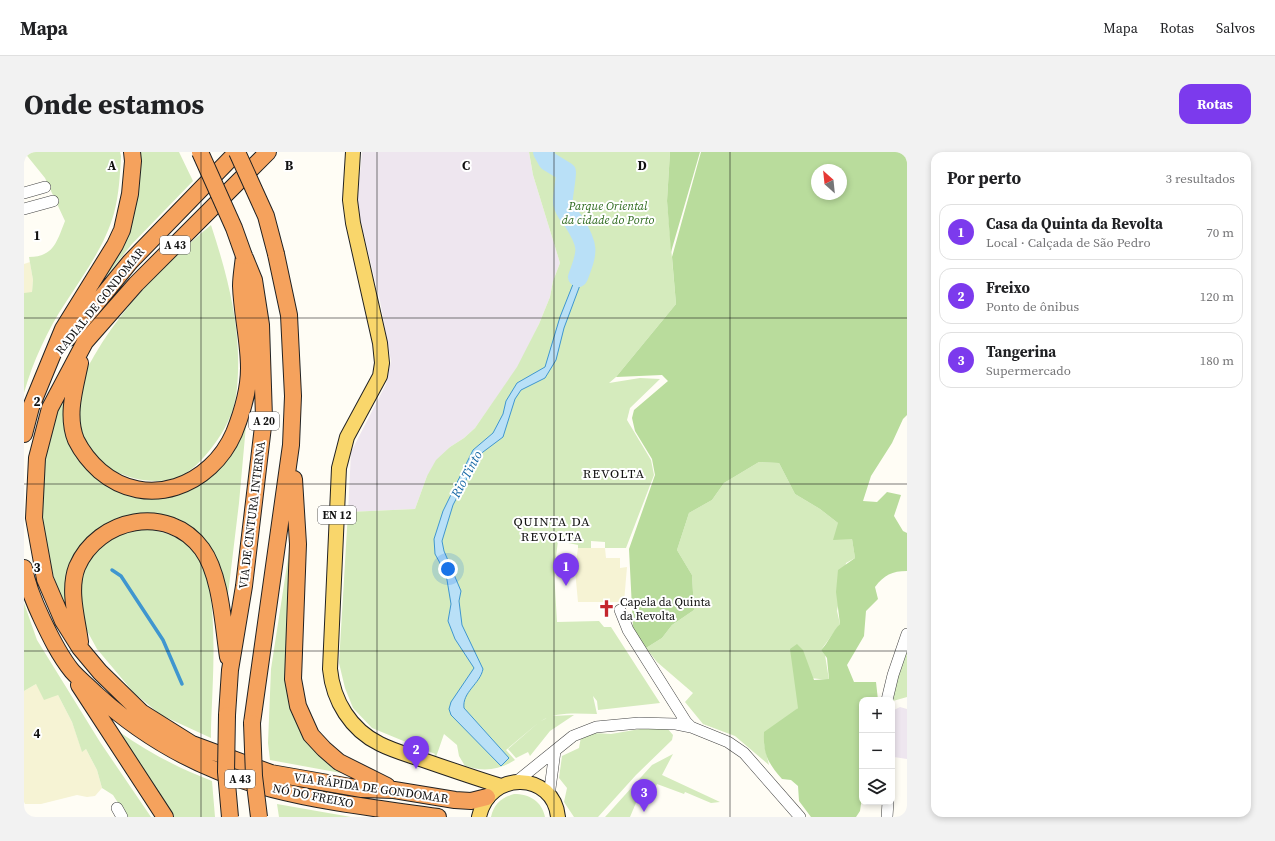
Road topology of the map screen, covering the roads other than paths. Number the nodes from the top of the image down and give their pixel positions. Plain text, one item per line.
1 (132, 152) edge
2 (200, 152) edge
3 (268, 152) edge
4 (353, 152) edge
5 (239, 154) edge
6 (45, 187) dead end
7 (24, 193) edge
8 (53, 201) dead end
9 (24, 209) edge
10 (244, 256) junction
11 (85, 342) junction
12 (48, 366) junction
13 (24, 434) edge
14 (291, 445) junction
15 (24, 568) edge
16 (620, 610) dead end
17 (907, 634) edge
18 (80, 648) junction
19 (230, 670) junction
20 (72, 671) junction
21 (888, 697) edge
22 (691, 727) junction
23 (555, 751) junction
24 (516, 782) junction
25 (501, 786) junction
26 (394, 790) junction
27 (488, 797) junction
28 (551, 799) junction
29 (888, 805) edge
30 (166, 817) edge
31 (230, 817) edge
32 (259, 817) edge
33 (438, 817) edge
34 (479, 817) edge
35 (558, 817) edge
36 (567, 817) edge
37 (800, 817) edge
38 (887, 817) edge

1 - 12 highway
2 - 10 highway, VIA DE CINTURA INTERNA / A 20, bridge
3 - 11 highway, RADIAL DE GONDOMAR / A 43
4 - 25 main road, EN 12
5 - 12 highway, RADIAL DE GONDOMAR / A 43
5 - 14 highway, A 20, bridge
6 - 7 street
8 - 9 street
10 - 11 highway
10 - 19 highway, VIA DE CINTURA INTERNA / A 20
11 - 18 highway, A 43
12 - 13 highway, A 43
14 - 26 highway
14 - 32 highway, A 20, bridge
15 - 20 highway, NÓ DO FREIXO / A 43
16 - 22 street
17 - 21 street
18 - 19 highway
18 - 26 highway, VIA RÁPIDA DE GONDOMAR / A 43
19 - 31 highway, VIA DE CINTURA INTERNA / A 20, bridge
20 - 30 highway
20 - 33 highway, NÓ DO FREIXO / A 43
22 - 23 street
22 - 37 street
23 - 24 street
23 - 28 street
24 - 25 main road
24 - 28 main road
25 - 27 main road
26 - 27 highway, VIA RÁPIDA DE GONDOMAR / A 43
27 - 34 main road
28 - 35 main road
28 - 36 main road
29 - 38 street

